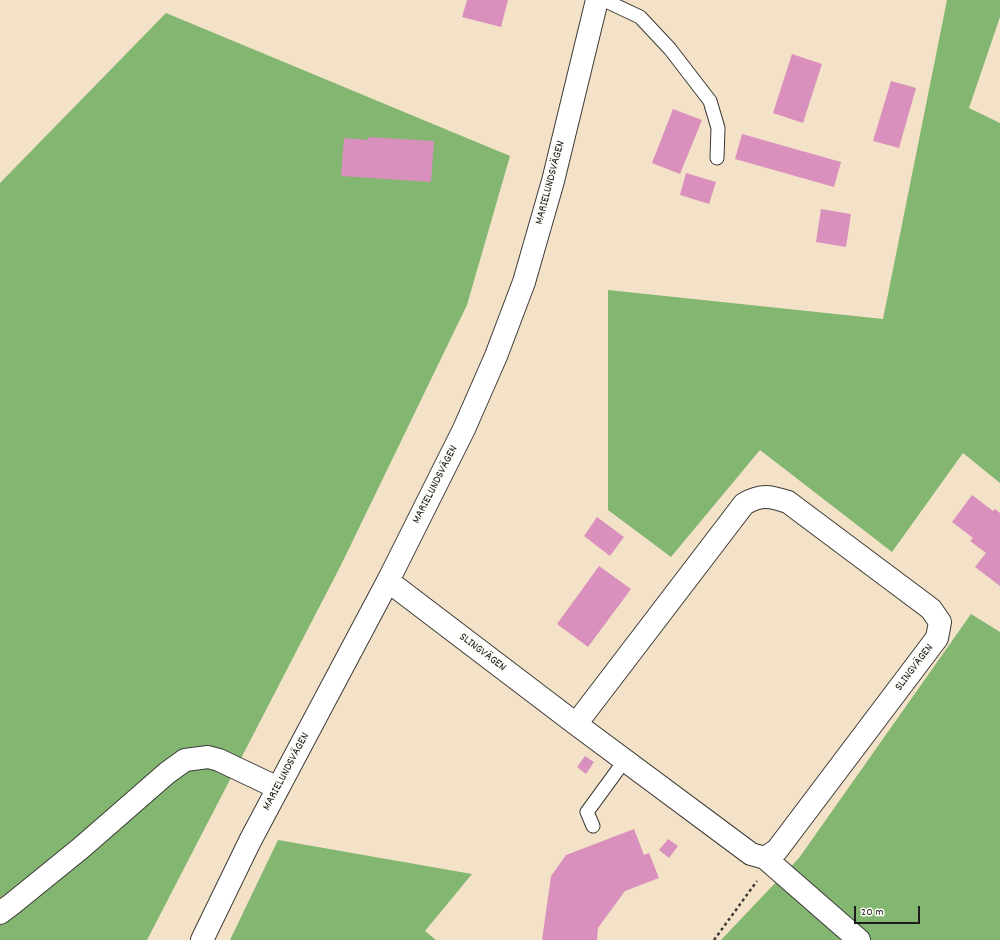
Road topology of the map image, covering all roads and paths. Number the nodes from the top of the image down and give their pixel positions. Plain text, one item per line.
1 (597, 0) edge
2 (604, 0) edge
3 (717, 158) dead end
4 (388, 581) junction
5 (576, 724) junction
6 (625, 760) junction
7 (278, 788) junction
8 (593, 826) dead end
9 (765, 858) junction
10 (0, 913) edge
11 (202, 940) edge
12 (714, 940) edge
13 (859, 940) edge

1 - 4 street, MARIELUNDSVÄGEN
2 - 3 lane
4 - 5 street, SLINGVÄGEN
4 - 7 street, MARIELUNDSVÄGEN
5 - 6 street, SLINGVÄGEN
5 - 9 street, SLINGVÄGEN
6 - 8 lane
6 - 9 street, SLINGVÄGEN
7 - 10 street
7 - 11 street, MARIELUNDSVÄGEN
9 - 12 path
9 - 13 street

